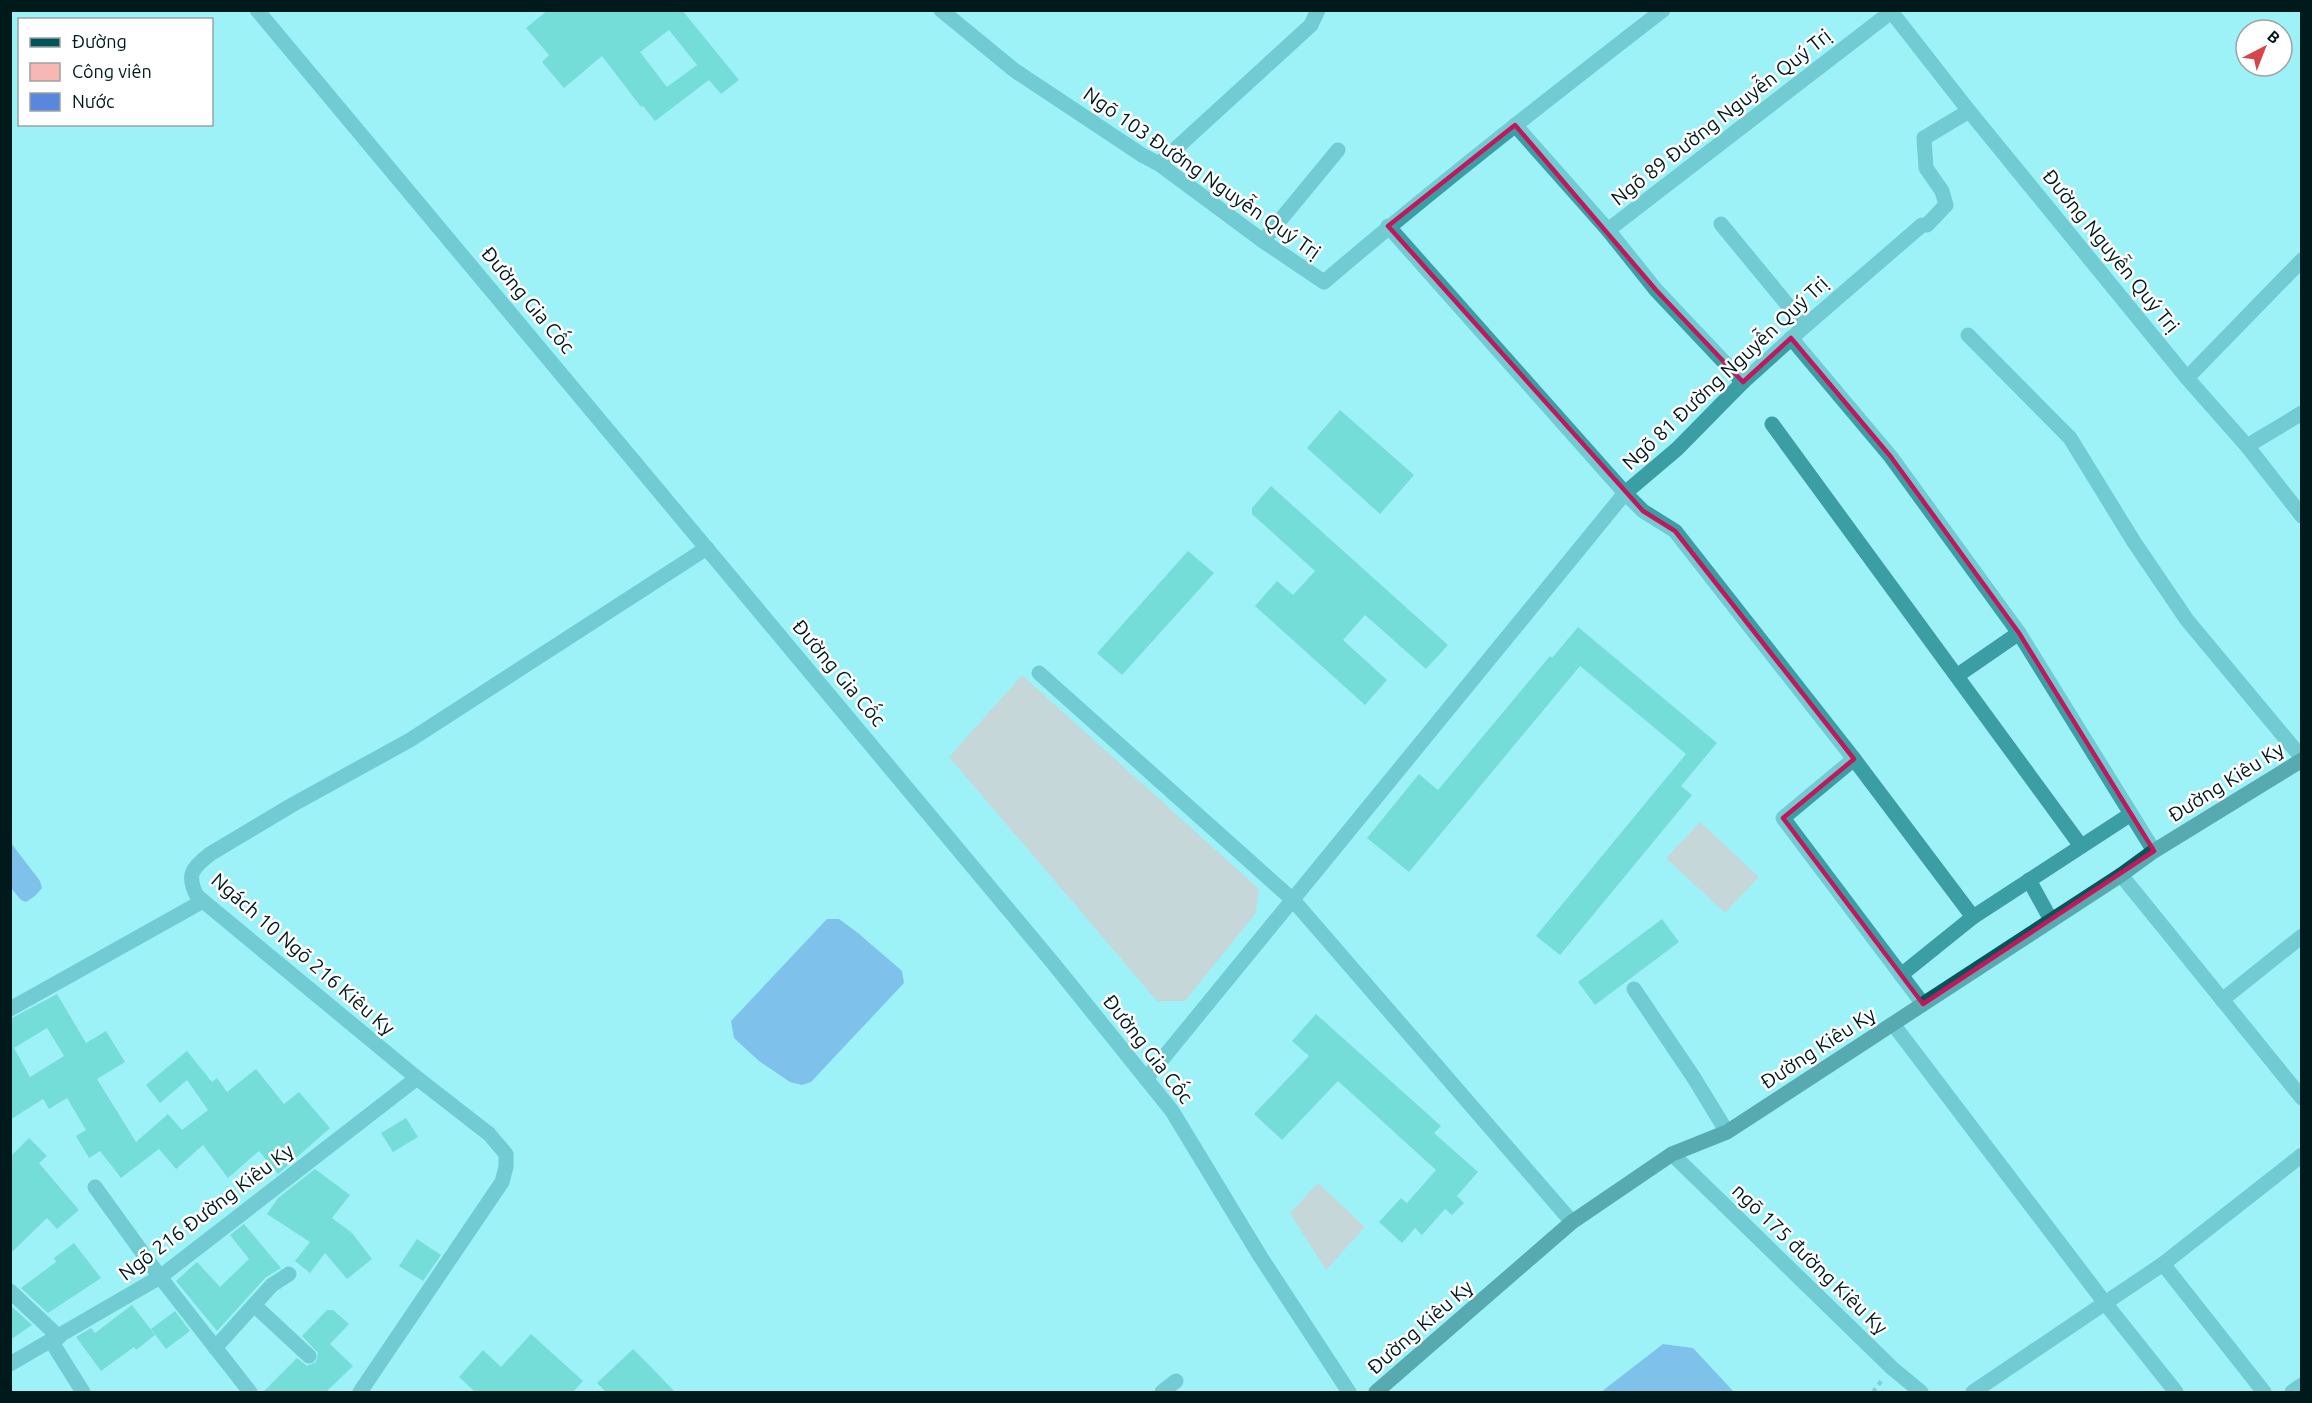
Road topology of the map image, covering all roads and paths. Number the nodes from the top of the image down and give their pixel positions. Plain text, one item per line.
1 (257, 10) edge
2 (941, 10) edge
3 (1318, 10) edge
4 (1663, 10) edge
5 (1891, 11) edge
6 (1969, 111) junction
7 (1515, 125) junction
8 (1338, 150) dead end
9 (1159, 164) junction
10 (1721, 224) dead end
11 (1388, 226) junction
12 (1608, 230) junction
13 (1263, 241) junction
14 (2301, 260) edge
15 (1805, 326) junction
16 (1968, 335) dead end
17 (1791, 338) junction
18 (2187, 378) junction
19 (1743, 382) junction
20 (2301, 413) edge
21 (1772, 424) dead end
22 (2247, 446) junction
23 (1625, 493) junction
24 (2301, 516) edge
25 (707, 548) junction
26 (2019, 633) junction
27 (1039, 673) dead end
28 (1958, 675) junction
29 (1854, 759) junction
30 (2301, 759) edge
31 (2131, 814) junction
32 (2081, 846) junction
33 (2154, 851) junction
34 (2121, 875) junction
35 (2028, 880) junction
36 (1293, 900) junction
37 (203, 901) junction
38 (1973, 917) junction
39 (2051, 920) junction
40 (2301, 936) edge
41 (1901, 975) junction
42 (1634, 989) dead end
43 (2222, 1000) junction
44 (1923, 1004) junction
45 (10, 1009) edge
46 (1893, 1024) junction
47 (417, 1078) junction
48 (1146, 1079) junction
49 (2301, 1098) edge
50 (1726, 1132) junction
51 (1672, 1154) junction
52 (2301, 1155) edge
53 (95, 1187) dead end
54 (1572, 1222) junction
55 (2163, 1264) junction
56 (289, 1274) dead end
57 (160, 1277) junction
58 (10, 1291) edge
59 (2105, 1303) junction
60 (254, 1305) junction
61 (55, 1339) junction
62 (215, 1348) junction
63 (309, 1356) dead end
64 (10, 1364) edge
65 (1176, 1381) dead end
66 (2301, 1385) edge
67 (83, 1392) edge
68 (250, 1392) edge
69 (360, 1392) edge
70 (1162, 1392) edge
71 (1349, 1392) edge
72 (1376, 1392) edge
73 (1921, 1392) edge
74 (1973, 1392) edge
75 (2176, 1392) edge
76 (2264, 1392) edge
77 (2292, 1392) edge

1 - 25 street, Đường Gia Cốc
2 - 9 street, Ngõ 103 Đường Nguyễn Quý Trị
3 - 9 street
4 - 7 street, Ngõ 103 Đường Nguyễn Quý Trị
5 - 6 street, Đường Nguyễn Quý Trị
5 - 12 street, Ngõ 89 Đường Nguyễn Quý Trị
6 - 15 street, Ngõ 81 Đường Nguyễn Quý Trị
6 - 18 street, Đường Nguyễn Quý Trị
7 - 11 street, Ngõ 103 Đường Nguyễn Quý Trị
7 - 12 street
8 - 13 street
9 - 13 street, Ngõ 103 Đường Nguyễn Quý Trị
10 - 15 street
11 - 13 street, Ngõ 103 Đường Nguyễn Quý Trị
11 - 23 street, Ngõ 81 Đường Nguyễn Quý Trị
12 - 19 street, Ngõ 89 Đường Nguyễn Quý Trị
14 - 18 street
15 - 17 street, Ngõ 81 Đường Nguyễn Quý Trị
16 - 30 street
17 - 19 street, Ngõ 81 Đường Nguyễn Quý Trị
17 - 26 street
18 - 22 street, Đường Nguyễn Quý Trị
19 - 23 street, Ngõ 81 Đường Nguyễn Quý Trị
20 - 22 street
21 - 28 street
22 - 24 street, Đường Nguyễn Quý Trị
23 - 29 street
23 - 36 street
25 - 37 street, Ngách 10 Ngõ 216 Kiêu Kỵ
25 - 48 street, Đường Gia Cốc
26 - 28 street
26 - 31 street
27 - 36 street
28 - 32 street
29 - 38 street
29 - 41 street
30 - 33 main road, Đường Kiêu Kỵ
31 - 32 street
31 - 33 street
32 - 35 street
33 - 34 main road, Đường Kiêu Kỵ
34 - 39 main road, Đường Kiêu Kỵ
34 - 43 street
35 - 38 street
35 - 39 street
36 - 48 street
36 - 54 street
37 - 45 street
37 - 47 street, Ngách 10 Ngõ 216 Kiêu Kỵ
38 - 41 street
39 - 44 main road, Đường Kiêu Kỵ
40 - 43 street
41 - 44 street
42 - 50 street
43 - 49 street
44 - 46 main road, Đường Kiêu Kỵ
46 - 50 main road, Đường Kiêu Kỵ
46 - 59 street
47 - 57 street, Ngõ 216 Đường Kiêu Kỵ
47 - 69 street, Ngách 10 Ngõ 216 Kiêu Kỵ
48 - 71 street, Đường Gia Cốc
50 - 51 main road, Đường Kiêu Kỵ
51 - 54 main road, Đường Kiêu Kỵ
51 - 73 street, ngõ 175 đường Kiêu Kỵ
52 - 55 street
53 - 57 street
54 - 72 main road, Đường Kiêu Kỵ
55 - 59 street
55 - 76 street
56 - 60 street
57 - 61 street, Ngõ 216 Đường Kiêu Kỵ
57 - 62 street
58 - 61 street
59 - 74 street
59 - 75 street
60 - 62 street
60 - 63 street
61 - 64 street, Ngõ 216 Đường Kiêu Kỵ
61 - 67 street
62 - 68 street
65 - 70 street
66 - 77 street

